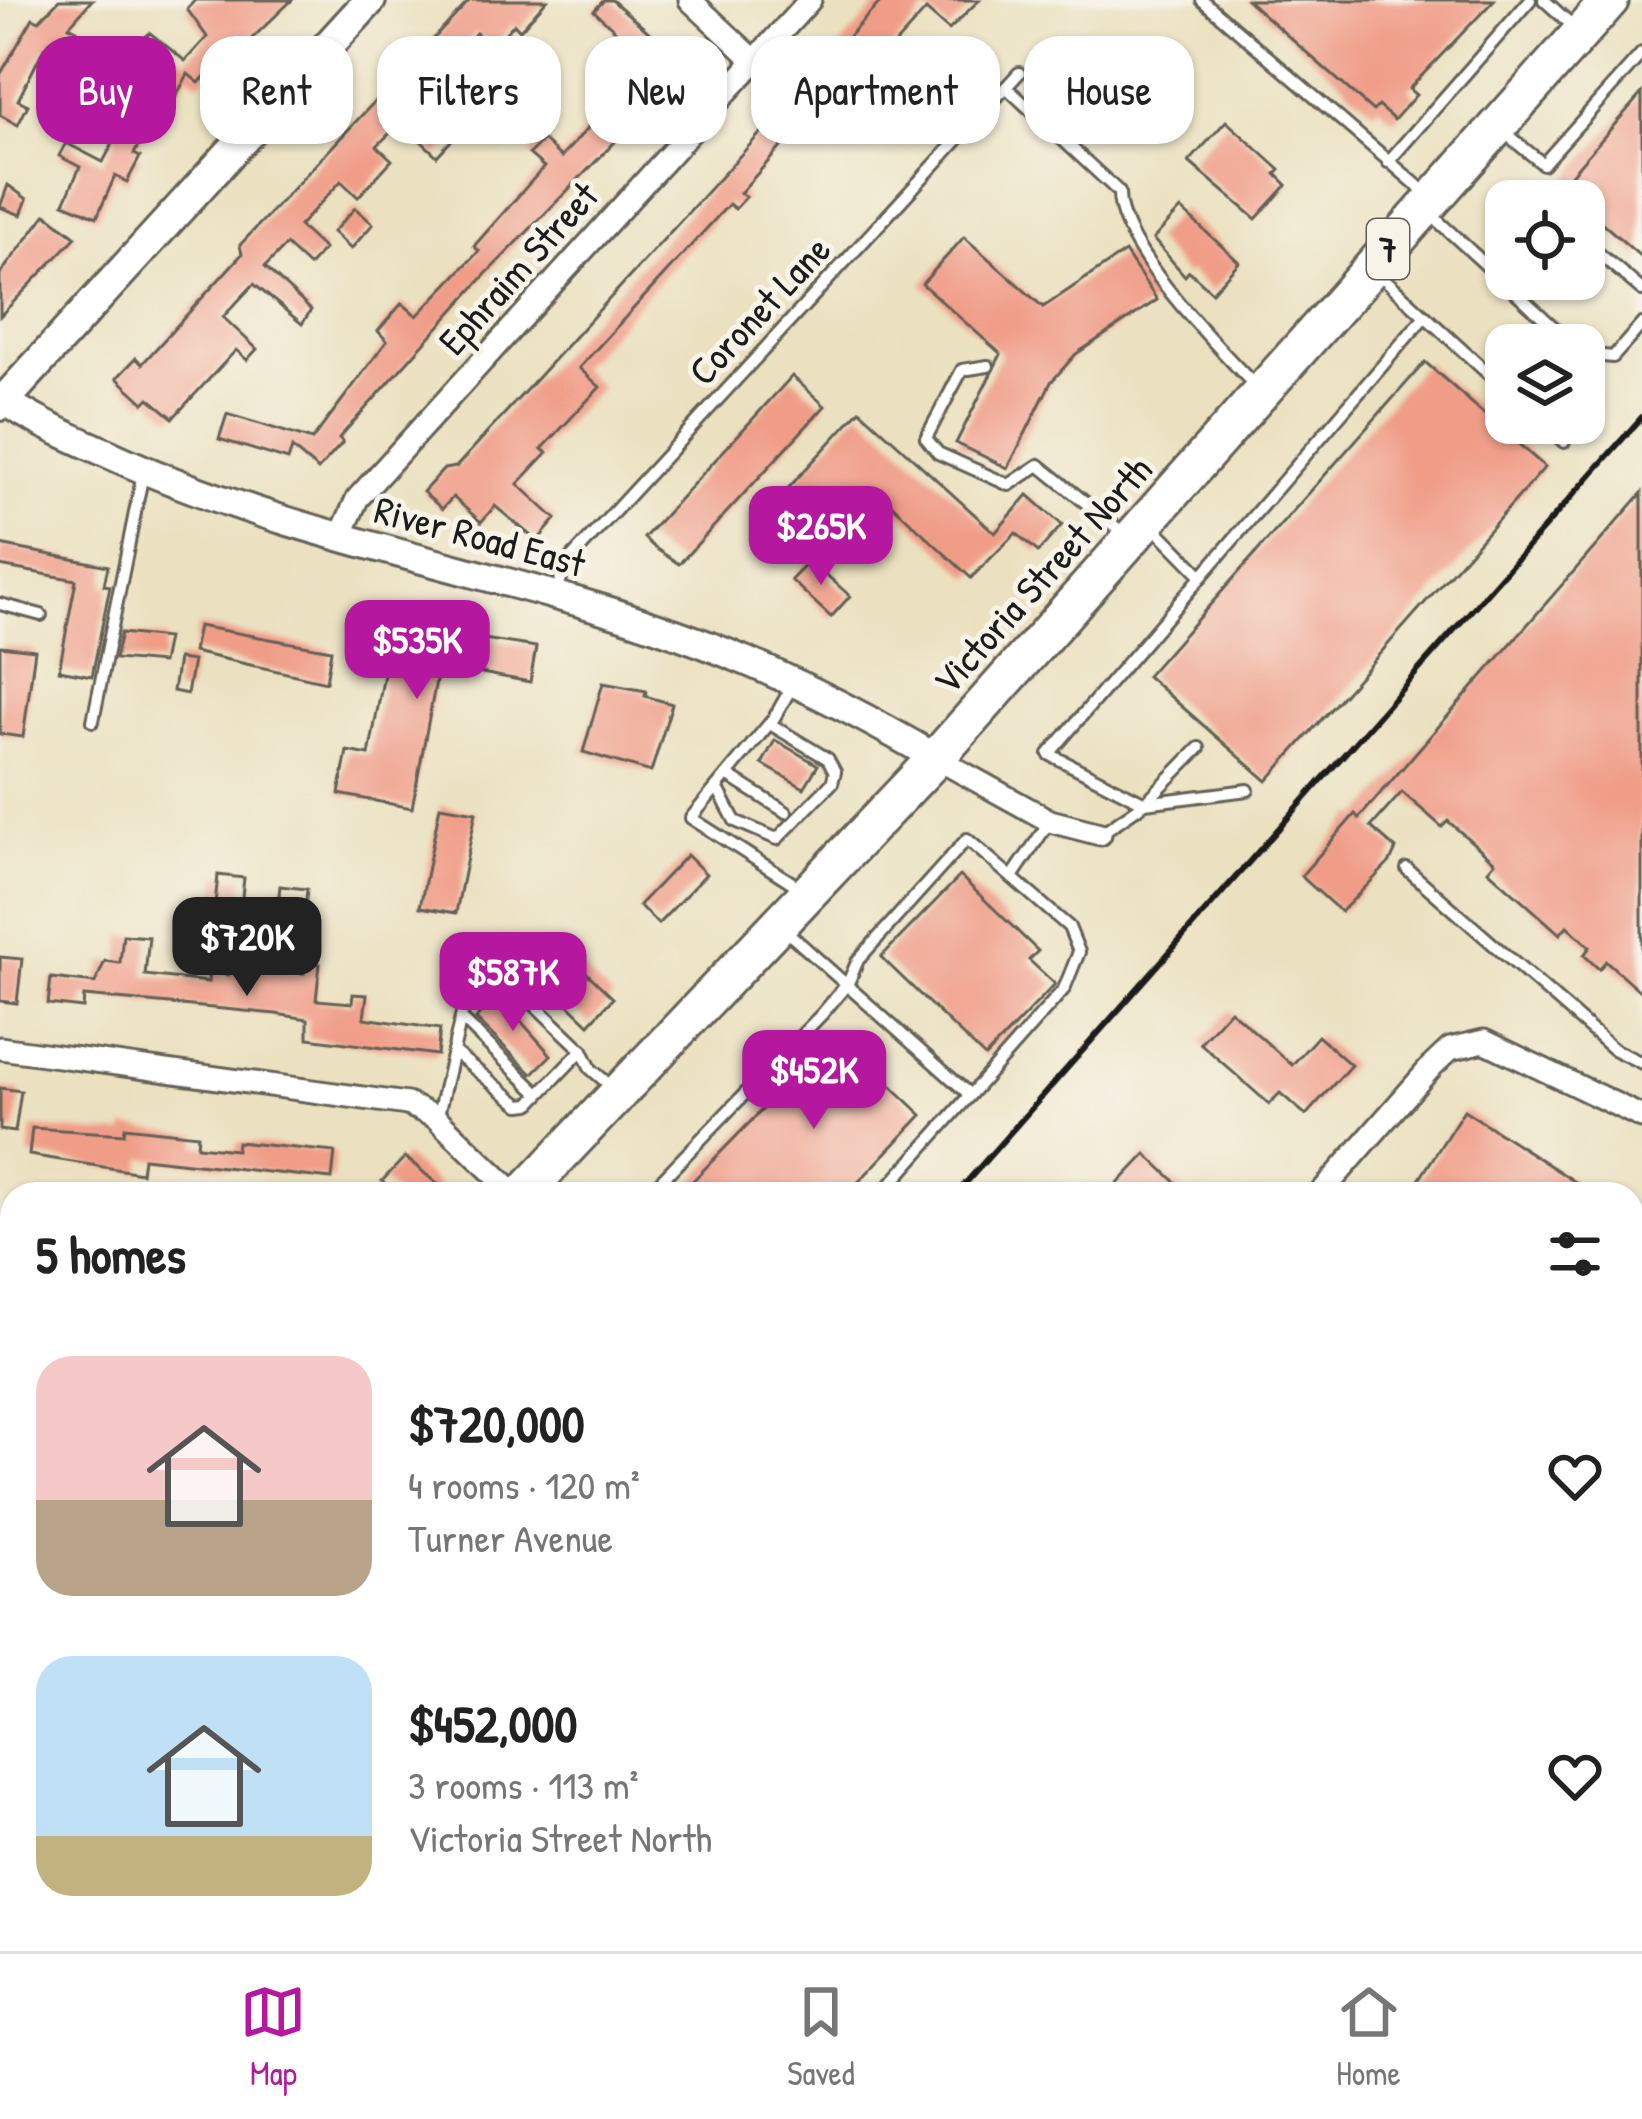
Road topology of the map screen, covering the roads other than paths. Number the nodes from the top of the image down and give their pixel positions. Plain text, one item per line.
1 (370, 0) edge
2 (690, 0) edge
3 (810, 0) edge
4 (1202, 0) edge
5 (1530, 0) edge
6 (1544, 0) edge
7 (1610, 0) edge
8 (1581, 33) junction
9 (778, 36) edge
10 (1642, 53) edge
11 (751, 57) edge
12 (751, 65) edge
13 (1019, 73) dead end
14 (1006, 87) junction
15 (1497, 127) junction
16 (1388, 162) junction
17 (1429, 204) junction
18 (1605, 259) edge
19 (1372, 268) junction
20 (1642, 290) edge
21 (1425, 316) junction
22 (1552, 324) edge
23 (1642, 324) edge
24 (1605, 356) edge
25 (988, 366) dead end
26 (1485, 371) edge
27 (1261, 392) junction
28 (1, 401) edge
29 (144, 470) junction
30 (1139, 530) junction
31 (340, 538) junction
32 (1202, 576) junction
33 (555, 595) junction
34 (0, 604) edge
35 (41, 615) dead end
36 (796, 679) junction
37 (93, 721) dead end
38 (770, 724) junction
39 (1199, 748) dead end
40 (936, 758) junction
41 (727, 775) junction
42 (717, 788) junction
43 (1248, 790) dead end
44 (1145, 803) junction
45 (786, 812) dead end
46 (1050, 821) junction
47 (1100, 834) joint
48 (1407, 869) dead end
49 (1012, 877) junction
50 (808, 893) junction
51 (778, 924) junction
52 (848, 983) junction
53 (464, 1021) junction
54 (0, 1048) edge
55 (583, 1050) junction
56 (455, 1053) junction
57 (1642, 1063) edge
58 (619, 1093) junction
59 (539, 1094) junction
60 (970, 1095) junction
61 (1642, 1118) edge
62 (436, 1119) junction
63 (506, 1182) edge
64 (531, 1182) edge
65 (659, 1182) edge
66 (893, 1182) edge
67 (1330, 1182) edge

1 - 28 main road
2 - 11 street
3 - 9 street, Ephraim Street
4 - 16 lane
5 - 16 lane
6 - 8 lane
7 - 8 main road, Victoria Street North / 7
8 - 15 main road, Victoria Street North / 7
10 - 15 lane
12 - 31 street, Ephraim Street
13 - 14 lane, Coronet Lane
14 - 27 lane
14 - 33 lane, Coronet Lane
15 - 17 main road, Victoria Street North / 7
16 - 17 lane
17 - 19 main road, Victoria Street North / 7
17 - 22 lane
18 - 20 lane
19 - 21 lane
19 - 27 main road, Victoria Street North / 7
21 - 26 lane
21 - 32 lane
23 - 24 lane
25 - 30 lane
27 - 30 main road, Victoria Street North / 7
28 - 29 street, River Road East
29 - 31 street, River Road East
29 - 37 lane
30 - 32 lane
30 - 40 main road, Victoria Street North / 7
31 - 33 street, River Road East
32 - 44 lane
33 - 36 street, River Road East
34 - 35 lane
36 - 38 lane
36 - 40 street, River Road East
38 - 41 lane
38 - 42 lane
39 - 44 lane
40 - 46 street
40 - 50 main road, Victoria Street North / 7
41 - 42 lane
41 - 45 lane
42 - 50 lane
43 - 44 lane
44 - 47 lane
46 - 47 street
46 - 49 lane
48 - 57 lane
49 - 52 lane
49 - 60 lane
50 - 51 main road, Victoria Street North / 7
51 - 52 lane
51 - 58 main road, Victoria Street North / 7
52 - 60 lane
52 - 65 lane
53 - 55 lane
53 - 56 lane
53 - 59 lane
54 - 62 street
55 - 58 lane
55 - 59 lane
56 - 59 lane
56 - 62 lane
58 - 64 main road, Victoria Street North / 7
60 - 66 lane
61 - 67 street
62 - 63 street

